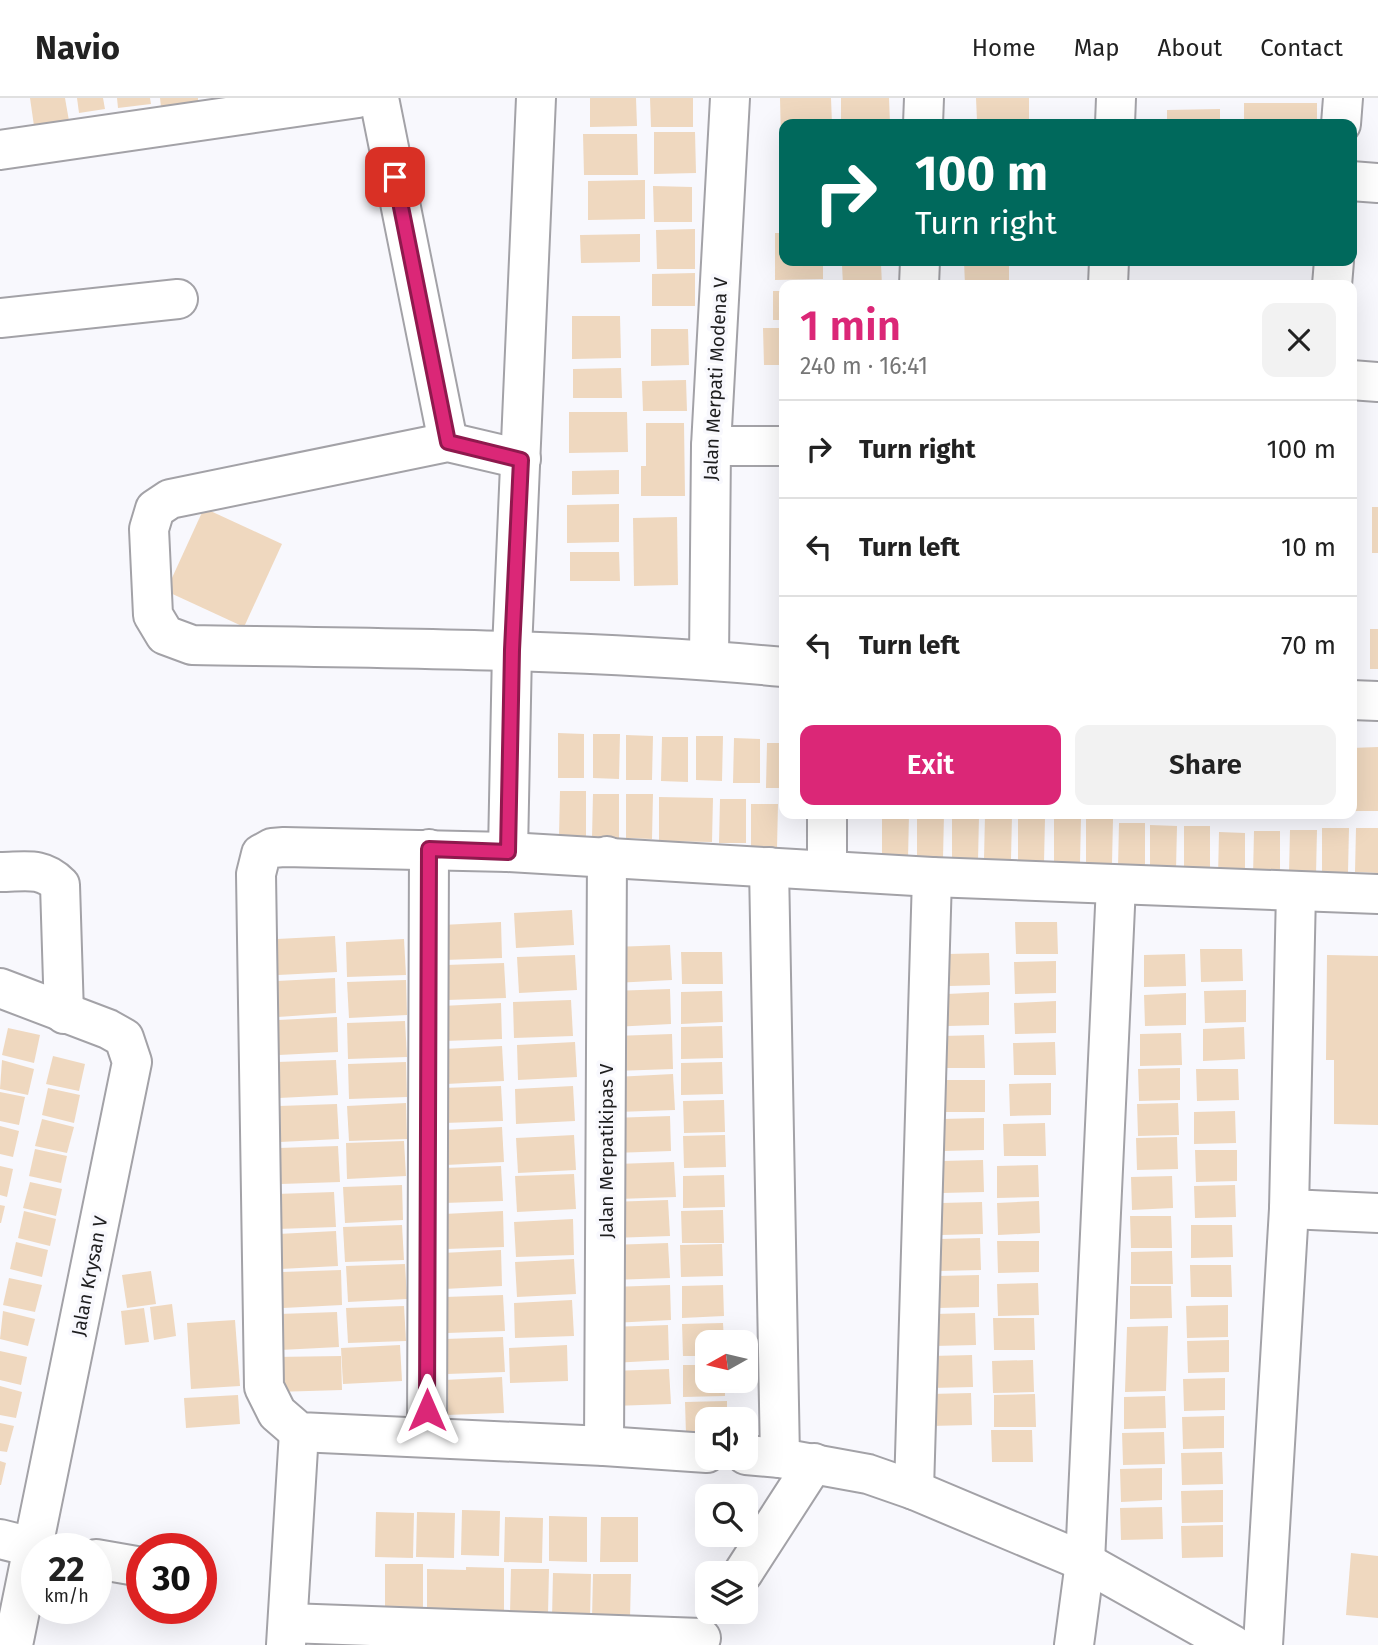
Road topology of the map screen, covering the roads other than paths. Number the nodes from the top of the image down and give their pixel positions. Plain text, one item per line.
1 (358, 98) edge
2 (379, 98) edge
3 (536, 98) edge
4 (730, 98) edge
5 (924, 98) edge
6 (1116, 98) edge
7 (1343, 98) edge
8 (923, 119) edge
9 (1115, 119) edge
10 (1341, 119) edge
11 (0, 150) edge
12 (1357, 181) edge
13 (1378, 183) edge
14 (178, 299) dead end
15 (0, 318) edge
16 (1357, 380) edge
17 (1378, 382) edge
18 (448, 442) junction
19 (711, 446) junction
20 (779, 446) edge
21 (521, 460) junction
22 (512, 650) junction
23 (709, 660) junction
24 (779, 667) edge
25 (1357, 700) edge
26 (1378, 701) edge
27 (827, 819) edge
28 (429, 849) junction
29 (508, 852) junction
30 (607, 856) junction
31 (769, 867) junction
32 (827, 869) junction
33 (0, 872) edge
34 (932, 877) junction
35 (1115, 885) junction
36 (1296, 892) junction
37 (1378, 894) edge
38 (0, 988) edge
39 (64, 1014) junction
40 (1289, 1209) junction
41 (1378, 1213) edge
42 (299, 1432) junction
43 (427, 1437) junction
44 (604, 1446) junction
45 (695, 1451) edge
46 (780, 1459) edge
47 (914, 1490) junction
48 (28, 1533) edge
49 (747, 1561) edge
50 (1084, 1562) junction
51 (21, 1578) edge
52 (707, 1632) edge
53 (287, 1634) edge
54 (13, 1645) edge
55 (1074, 1645) edge
56 (1233, 1645) edge
57 (1264, 1645) edge

1 - 11 street
2 - 18 street
3 - 21 street
4 - 19 street, Jalan Merpati Modena V
5 - 8 street
6 - 9 street
7 - 10 street
12 - 13 street
14 - 15 street
16 - 17 street
18 - 21 street
18 - 22 street
19 - 20 street
19 - 23 street, Jalan Merpati Modena V
21 - 22 street
22 - 23 street
22 - 29 street
23 - 24 street
25 - 26 street
27 - 32 street
28 - 29 street
28 - 42 street
28 - 43 street
29 - 30 street
30 - 31 street
30 - 44 street, Jalan Merpatikipas V
31 - 32 street
31 - 46 street
32 - 34 street
33 - 39 street
34 - 35 street
34 - 47 street
35 - 36 street
35 - 50 street
36 - 37 street
36 - 40 street
38 - 39 street, Jalan Krysan V
39 - 48 street, Jalan Krysan V
40 - 41 street
40 - 57 street
42 - 43 street
42 - 53 street
43 - 44 street
44 - 45 street
46 - 47 street
46 - 49 street
47 - 50 street
50 - 55 street
50 - 56 street
51 - 54 street, Jalan Krysan V
52 - 53 street

